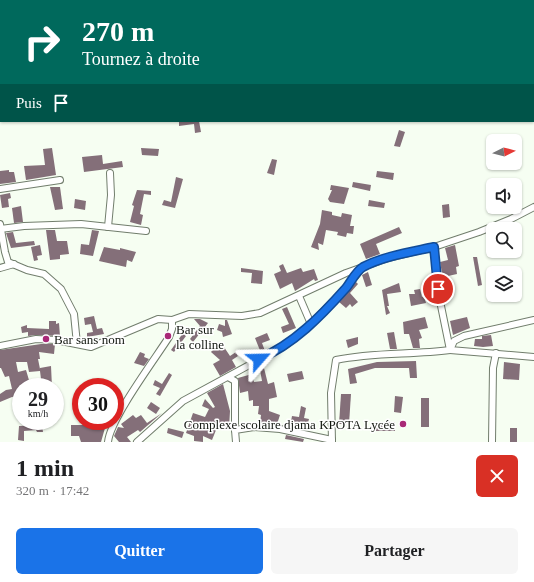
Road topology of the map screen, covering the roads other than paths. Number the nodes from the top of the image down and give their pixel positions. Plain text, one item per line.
1 (110, 174) dead end
2 (60, 180) dead end
3 (0, 189) edge
4 (534, 207) edge
5 (0, 227) edge
6 (108, 227) junction
7 (146, 231) dead end
8 (434, 247) junction
9 (14, 264) junction
10 (0, 268) edge
11 (362, 268) junction
12 (299, 296) junction
13 (172, 320) junction
14 (534, 320) edge
15 (311, 324) junction
16 (77, 344) junction
17 (0, 346) edge
18 (450, 350) junction
19 (496, 354) junction
20 (534, 357) edge
21 (228, 377) junction
22 (234, 430) junction
23 (332, 441) edge
24 (108, 442) edge
25 (137, 442) edge
26 (236, 442) edge
27 (492, 442) edge

1 - 6 street
2 - 3 street
4 - 8 street
5 - 6 street
5 - 9 street
6 - 7 street
8 - 11 street
8 - 18 street
9 - 10 street
9 - 16 street
11 - 12 street
11 - 15 street
12 - 13 street
12 - 15 street
13 - 16 street
13 - 24 street
14 - 18 street
15 - 21 street
16 - 17 street
18 - 19 street
18 - 23 street
19 - 20 street
19 - 27 street
21 - 22 street
21 - 25 street
22 - 23 street
22 - 26 street

